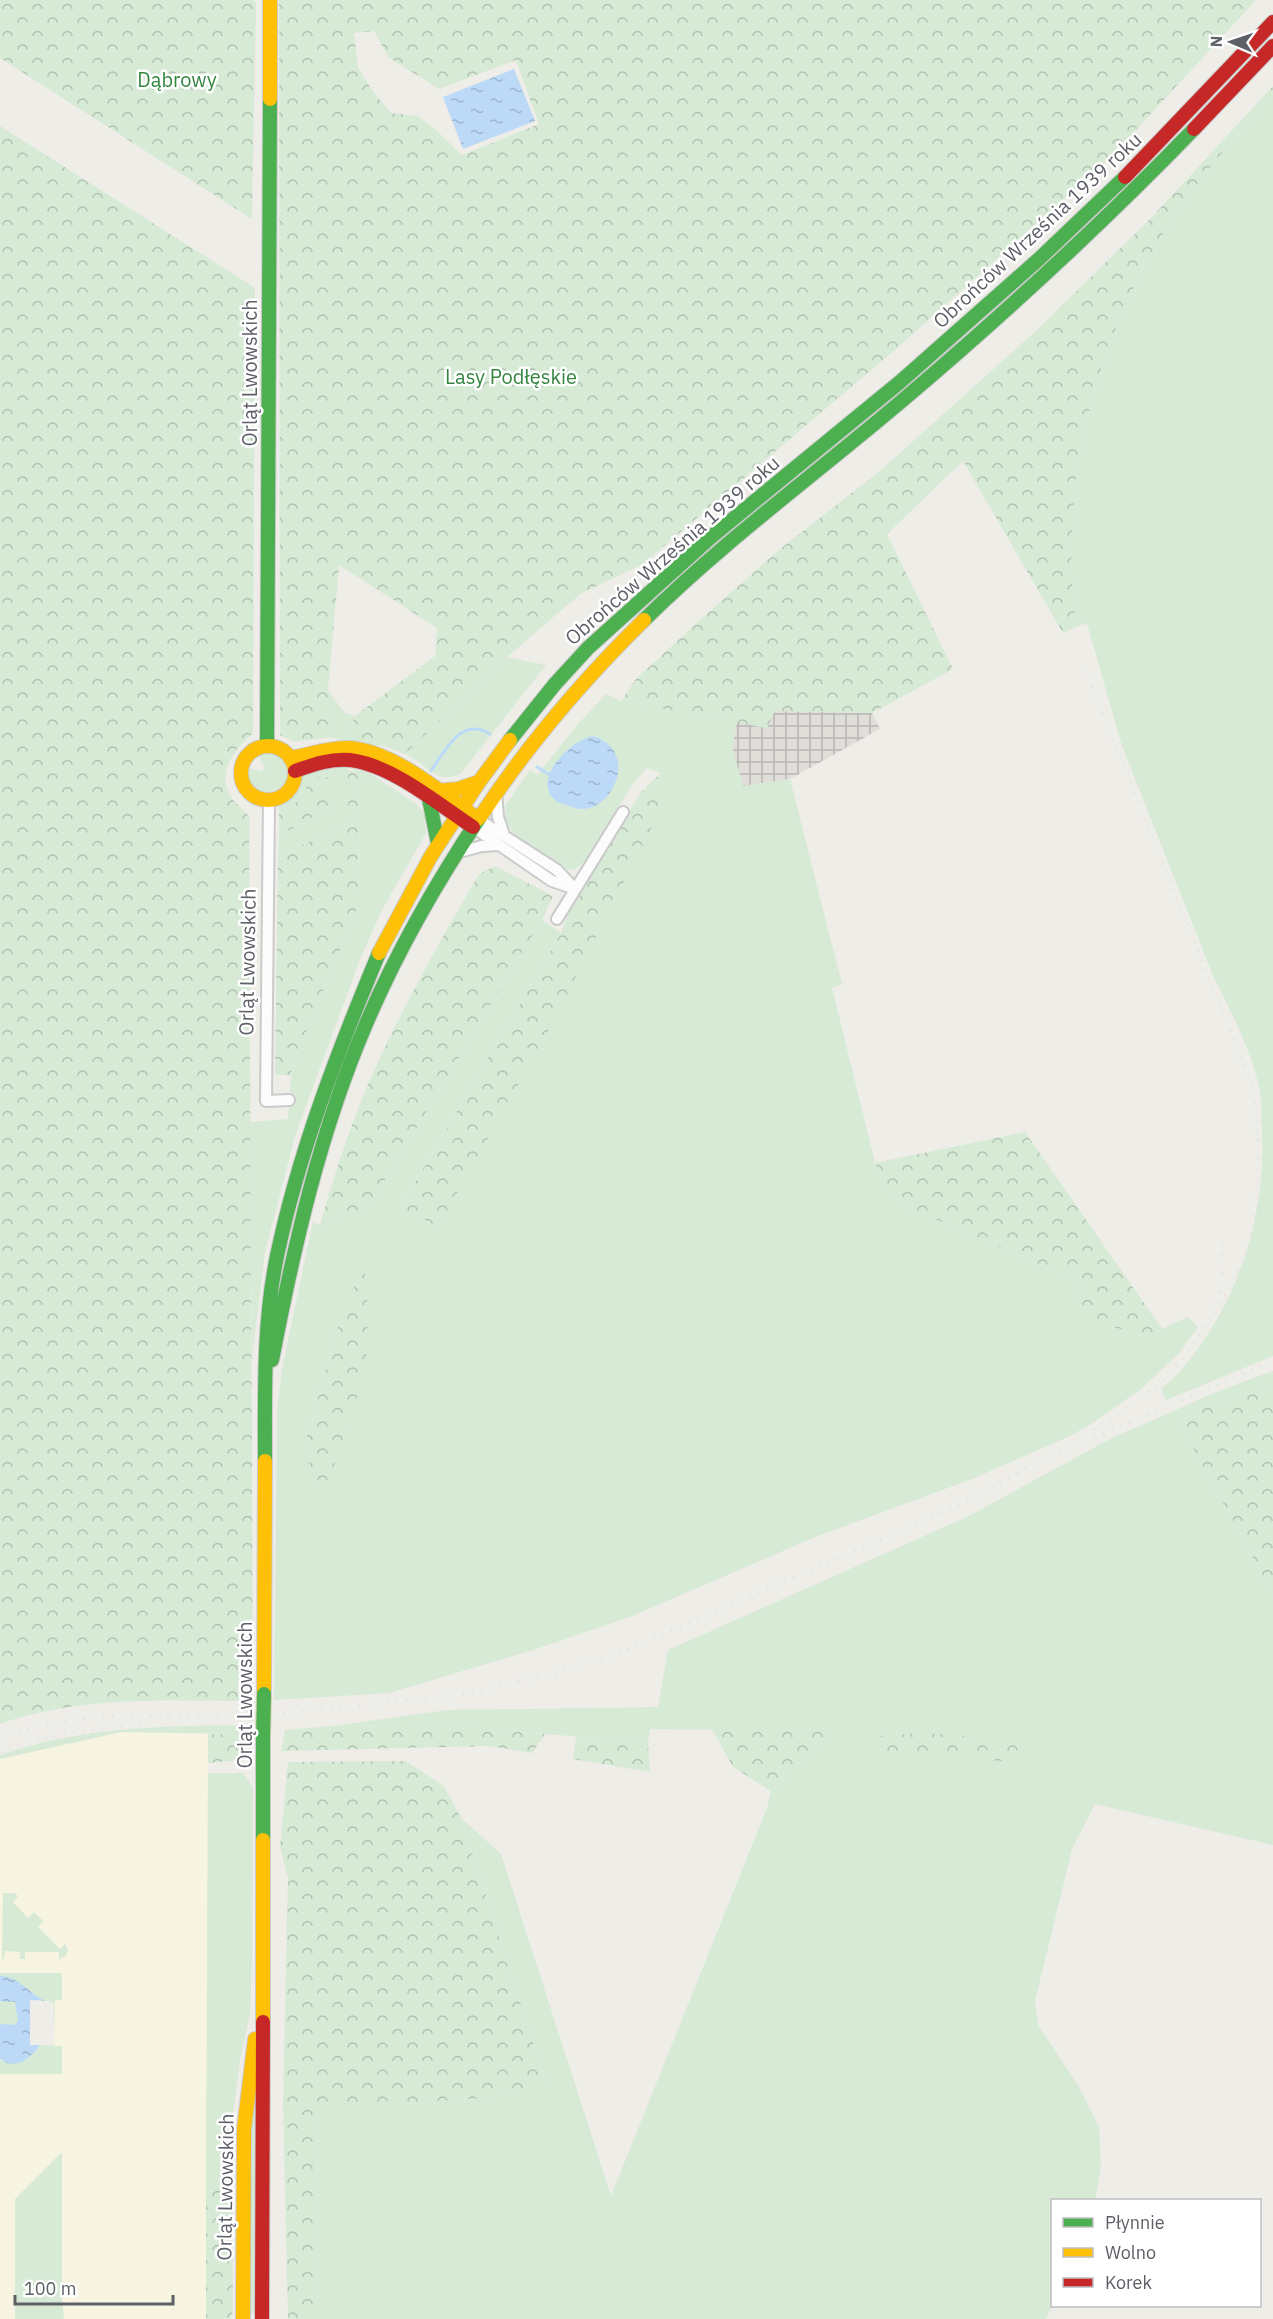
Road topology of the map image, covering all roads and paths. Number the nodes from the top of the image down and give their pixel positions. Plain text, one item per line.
1 (270, 0) edge
2 (1273, 22) edge
3 (1273, 46) edge
4 (267, 746) junction
5 (292, 764) junction
6 (479, 782) junction
7 (496, 792) junction
8 (433, 795) junction
9 (269, 800) junction
10 (459, 812) junction
11 (623, 812) dead end
12 (476, 823) junction
13 (501, 840) junction
14 (438, 844) junction
15 (456, 853) junction
16 (574, 889) junction
17 (557, 919) dead end
18 (289, 1100) dead end
19 (265, 1404) junction
20 (262, 1985) junction
21 (243, 2319) edge
22 (262, 2319) edge

1 - 4 main road, Orląt Lwowskich
2 - 6 main road, Obrońców Września 1939 roku
3 - 7 main road, Obrońców Września 1939 roku
4 - 5 main road
4 - 9 main road
5 - 8 main road
5 - 9 main road
6 - 8 main road
6 - 10 main road, Obrońców Września 1939 roku
7 - 12 main road, Obrońców Września 1939 roku
7 - 13 street
8 - 10 main road
8 - 14 main road
9 - 18 street, Orląt Lwowskich
10 - 12 main road
10 - 14 main road, Obrońców Września 1939 roku
11 - 16 street
12 - 13 street
12 - 15 main road, Obrońców Września 1939 roku
13 - 15 street
13 - 16 street
14 - 19 main road, Obrońców Września 1939 roku
15 - 19 main road, Obrońców Września 1939 roku
16 - 17 street
19 - 20 main road, Orląt Lwowskich, bridge
20 - 21 main road, Orląt Lwowskich
20 - 22 main road, Orląt Lwowskich

